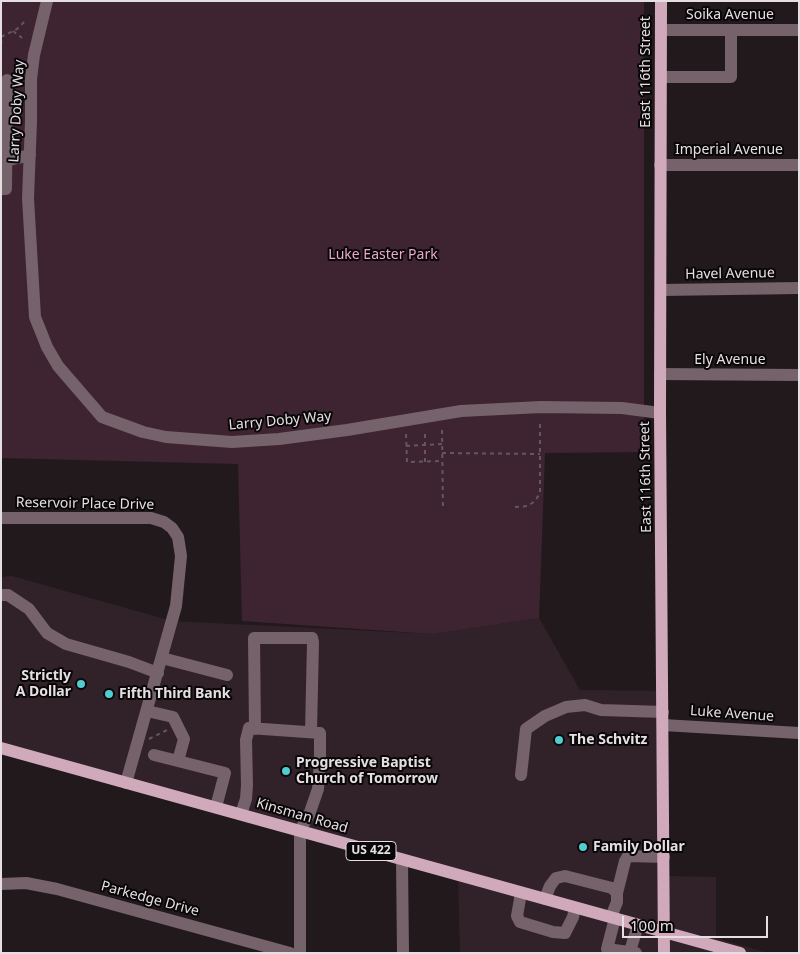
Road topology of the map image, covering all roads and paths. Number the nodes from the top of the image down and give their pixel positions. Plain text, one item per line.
1 (47, 1) edge
2 (661, 1) edge
3 (25, 20) dead end
4 (661, 30) junction
5 (731, 30) junction
6 (799, 30) edge
7 (13, 31) junction
8 (2, 37) edge
9 (22, 38) dead end
10 (1, 45) edge
11 (661, 77) junction
12 (7, 80) dead end
13 (30, 156) junction
14 (4, 162) edge
15 (660, 165) junction
16 (799, 165) edge
17 (1, 189) edge
18 (799, 288) edge
19 (661, 290) junction
20 (660, 374) junction
21 (799, 375) edge
22 (660, 413) junction
23 (540, 422) dead end
24 (442, 430) dead end
25 (425, 432) dead end
26 (406, 434) dead end
27 (442, 444) junction
28 (425, 445) junction
29 (406, 446) junction
30 (442, 453) junction
31 (540, 454) junction
32 (442, 461) junction
33 (424, 462) junction
34 (515, 507) dead end
35 (443, 510) dead end
36 (1, 518) edge
37 (1, 595) edge
38 (160, 665) junction
39 (228, 675) dead end
40 (147, 711) junction
41 (663, 718) junction
42 (173, 727) dead end
43 (255, 729) junction
44 (311, 732) junction
45 (799, 733) edge
46 (149, 739) dead end
47 (1, 748) edge
48 (154, 755) dead end
49 (178, 761) junction
50 (521, 775) dead end
51 (126, 782) junction
52 (216, 807) junction
53 (241, 814) junction
54 (300, 830) junction
55 (664, 857) junction
56 (402, 860) junction
57 (1, 884) edge
58 (521, 893) junction
59 (617, 894) junction
60 (545, 899) junction
61 (575, 908) junction
62 (613, 918) junction
63 (638, 925) junction
64 (664, 932) junction
65 (712, 949) edge
66 (633, 952) edge
67 (290, 953) edge
68 (300, 953) edge
69 (403, 953) edge
70 (664, 953) edge
71 (740, 953) edge

1 - 13 street, Larry Doby Way
2 - 4 main road, East 116th Street
3 - 7 path
4 - 5 street, Soika Avenue
4 - 11 main road, East 116th Street
5 - 6 street, Soika Avenue
5 - 11 street
7 - 8 path
7 - 9 path
8 - 10 path
11 - 15 main road, East 116th Street
12 - 14 street
13 - 14 street
13 - 22 street, Larry Doby Way
14 - 17 street
15 - 16 street, Imperial Avenue
15 - 19 main road, East 116th Street
18 - 19 street, Havel Avenue
19 - 20 main road, East 116th Street
20 - 21 street, Ely Avenue
20 - 22 main road, East 116th Street
22 - 41 main road, East 116th Street
23 - 31 path
24 - 27 path
25 - 28 path
26 - 29 path
27 - 28 path
27 - 30 path
28 - 29 path
28 - 33 path
29 - 33 path
30 - 31 path
30 - 32 path
31 - 34 path
32 - 33 path
32 - 35 path
36 - 38 street, Reservoir Place Drive
37 - 38 street
38 - 39 street
38 - 40 street, Reservoir Place Drive
40 - 49 street
40 - 51 street, Reservoir Place Drive
41 - 45 street, Luke Avenue
41 - 50 street, Luke Avenue
41 - 55 main road, East 116th Street
42 - 46 path
43 - 44 street
43 - 44 street
43 - 53 street
44 - 54 street
47 - 51 main road, Kinsman Road / US 422
48 - 49 street
49 - 52 street
51 - 52 main road, Kinsman Road / US 422
52 - 53 main road, Kinsman Road / US 422
53 - 54 main road, Kinsman Road / US 422
54 - 56 main road, Kinsman Road / US 422
54 - 68 street
55 - 59 street
55 - 64 main road, East 116th Street
56 - 58 main road, Kinsman Road / US 422
56 - 69 street
57 - 67 street, Parkedge Drive
58 - 60 main road, Kinsman Road / US 422
58 - 61 street
59 - 60 street
59 - 62 street
60 - 61 main road, Kinsman Road / US 422
61 - 62 main road, Kinsman Road / US 422
62 - 63 main road, Kinsman Road / US 422
62 - 66 street
63 - 64 main road, Kinsman Road / US 422
63 - 66 street
64 - 65 main road, Kinsman Road / US 422
64 - 70 main road, East 116th Street
65 - 71 main road, Kinsman Road / US 422

